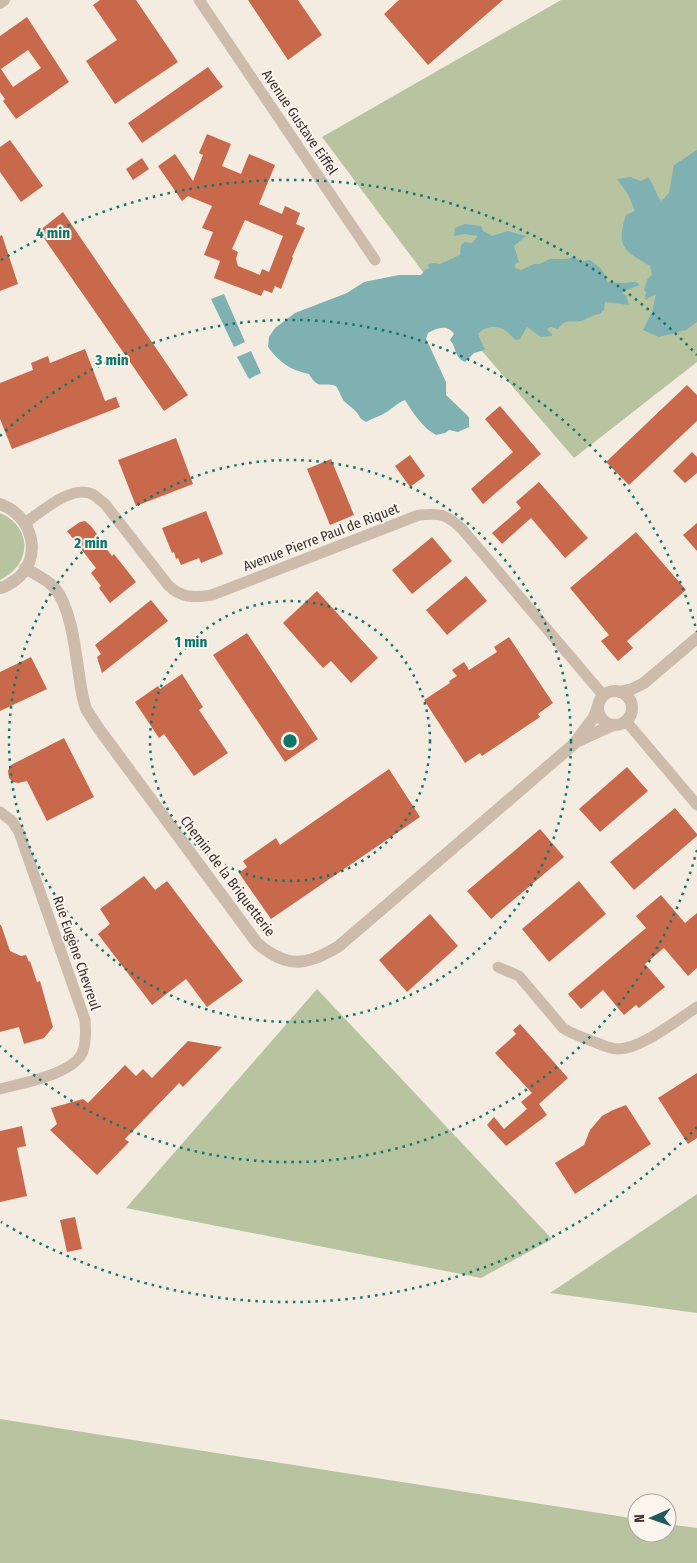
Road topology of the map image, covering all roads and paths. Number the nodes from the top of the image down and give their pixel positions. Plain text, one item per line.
1 (4, 0) edge
2 (199, 0) edge
3 (0, 3) edge
4 (375, 260) dead end
5 (0, 504) edge
6 (26, 523) junction
7 (25, 568) junction
8 (0, 588) edge
9 (697, 638) edge
10 (644, 683) junction
11 (620, 692) junction
12 (600, 701) junction
13 (632, 708) junction
14 (626, 721) junction
15 (613, 726) junction
16 (574, 744) junction
17 (697, 805) edge
18 (0, 812) edge
19 (498, 967) dead end
20 (697, 1007) edge
21 (0, 1089) edge

1 - 3 street
2 - 4 street, Avenue Gustave Eiffel
5 - 6 street
6 - 7 street
6 - 12 street, Avenue Pierre Paul de Riquet
7 - 8 street
7 - 16 street, Chemin de la Briquetterie
9 - 10 street
10 - 11 street
10 - 13 street
11 - 12 street
11 - 13 street
12 - 15 street
12 - 16 street, Chemin de la Briquetterie
13 - 14 street
14 - 15 street, Chemin de la Briquetterie
14 - 17 street
15 - 16 street, Chemin de la Briquetterie
18 - 21 street, Rue Eugène Chevreul
19 - 20 street

